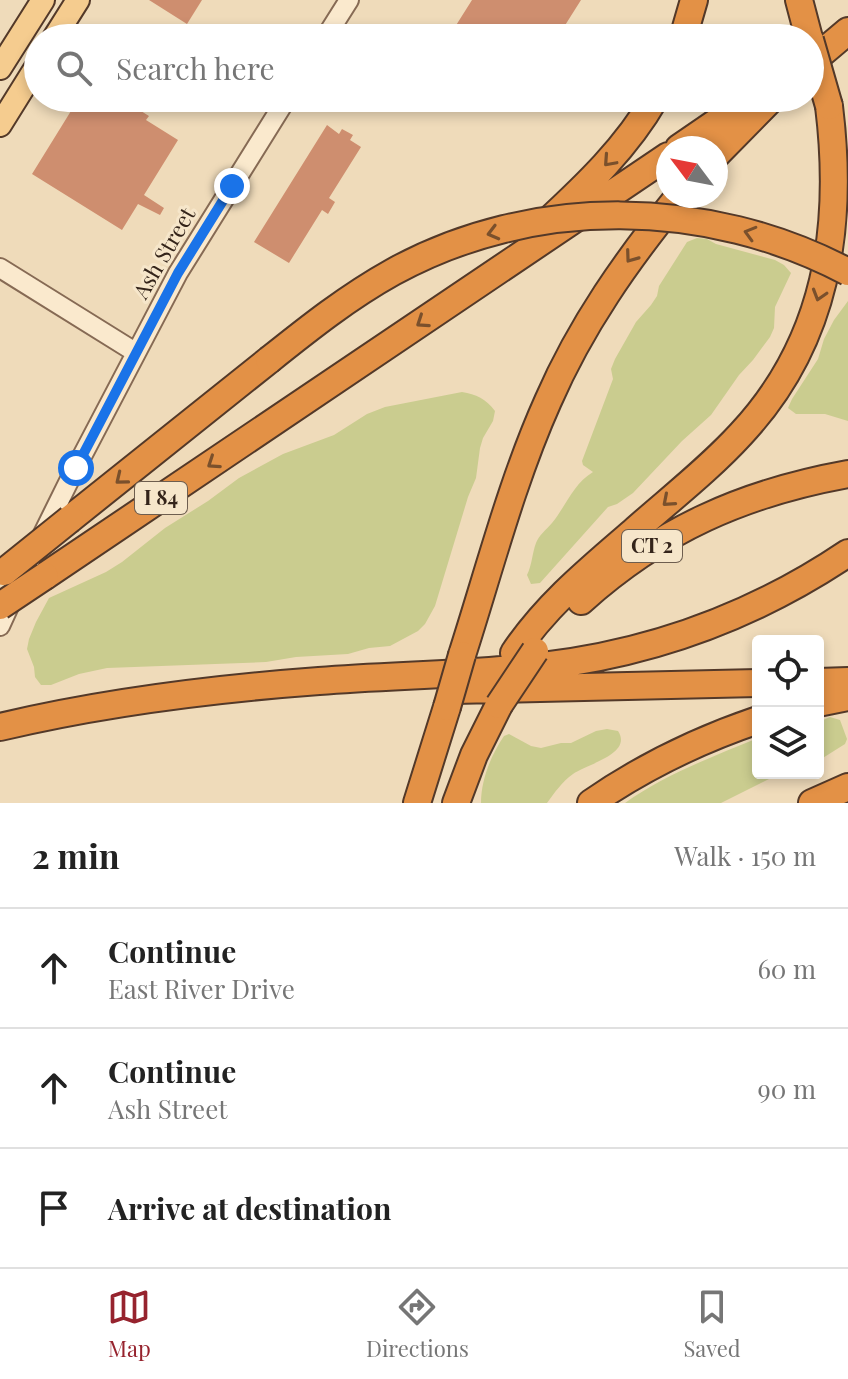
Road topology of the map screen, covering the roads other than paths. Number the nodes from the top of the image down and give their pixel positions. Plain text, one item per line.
1 (43, 0) edge
2 (78, 0) edge
3 (349, 0) edge
4 (694, 0) edge
5 (28, 24) edge
6 (63, 24) edge
7 (334, 24) edge
8 (687, 24) edge
9 (24, 30) edge
10 (848, 30) edge
11 (824, 47) edge
12 (824, 51) edge
13 (0, 68) edge
14 (24, 86) edge
15 (824, 89) edge
16 (829, 106) junction
17 (278, 112) edge
18 (646, 112) edge
19 (732, 112) edge
20 (758, 112) edge
21 (0, 125) edge
22 (697, 136) edge
23 (728, 143) edge
24 (656, 164) edge
25 (848, 166) edge
26 (669, 208) edge
27 (0, 268) edge
28 (848, 272) edge
29 (487, 278) junction
30 (135, 352) junction
31 (848, 474) edge
32 (848, 553) edge
33 (2, 574) edge
34 (0, 606) edge
35 (0, 626) edge
36 (525, 652) junction
37 (848, 681) edge
38 (824, 682) edge
39 (752, 683) edge
40 (217, 690) junction
41 (848, 697) edge
42 (824, 702) edge
43 (752, 722) edge
44 (0, 727) edge
45 (848, 787) edge
46 (418, 799) edge
47 (453, 803) edge
48 (591, 803) edge
49 (812, 803) edge

1 - 5 main road
2 - 6 main road
3 - 7 street
4 - 8 highway
9 - 13 main road
10 - 11 highway
10 - 12 highway
14 - 21 main road
15 - 16 highway, bridge
16 - 25 highway
16 -> 36 highway
17 - 30 street, Ash Street
18 -> 29 highway
19 - 22 highway
20 - 23 highway
24 - 29 highway, I 84
26 -> 46 highway, bridge
27 - 30 street
28 -> 33 highway, bridge
29 -> 34 highway, I 84, bridge
30 - 35 street, Ash Street
31 - 36 highway, CT 2
32 - 40 highway
36 - 47 highway
37 - 38 highway
39 - 40 highway
40 - 44 highway
41 - 42 highway
43 - 48 highway
45 - 49 highway

